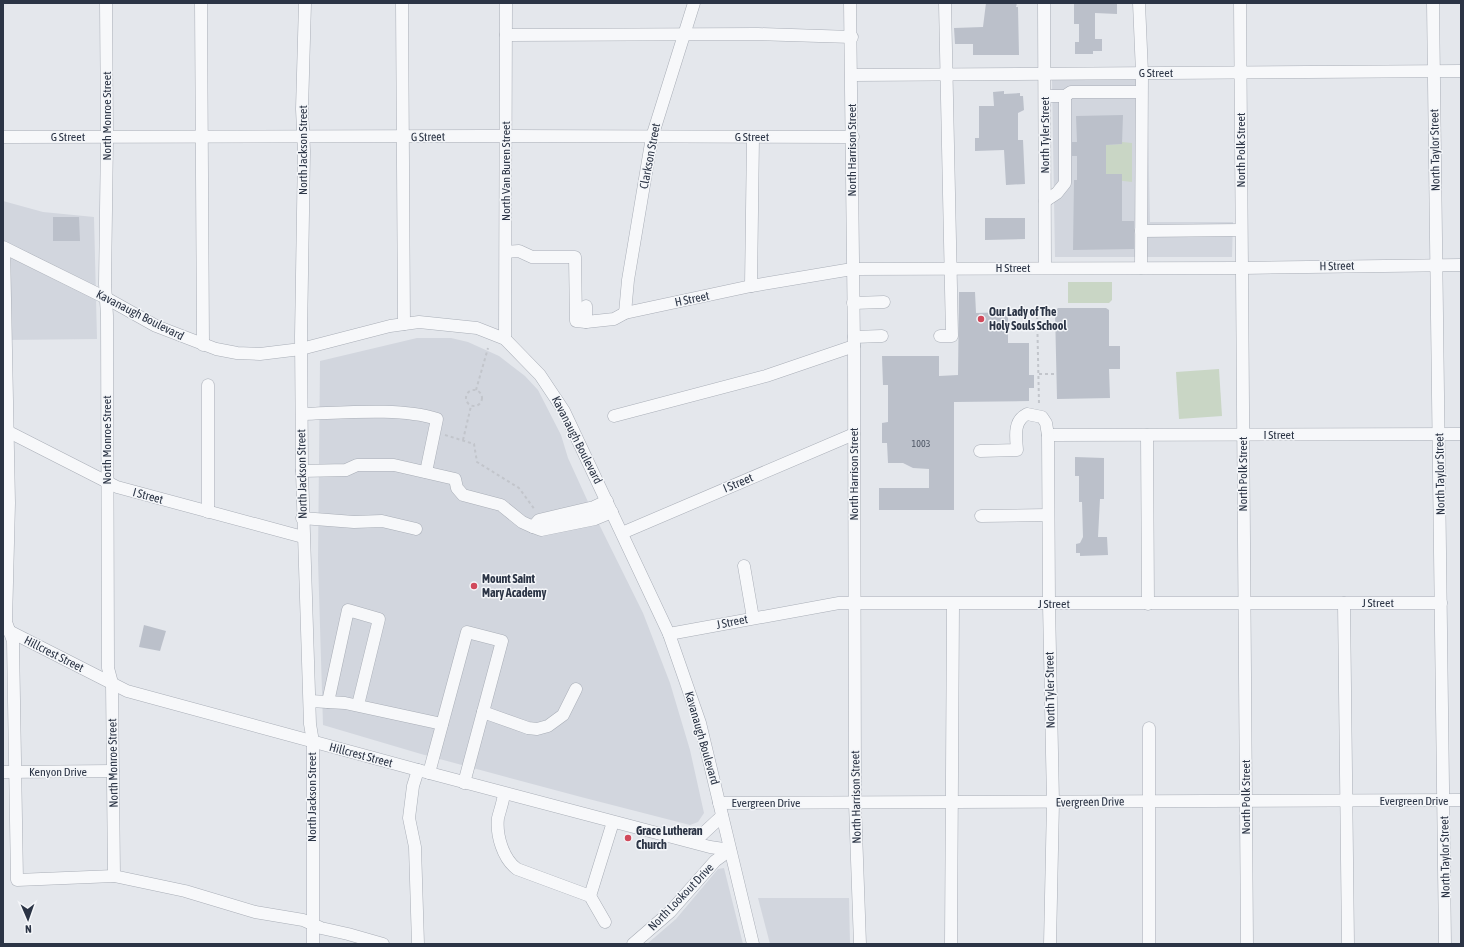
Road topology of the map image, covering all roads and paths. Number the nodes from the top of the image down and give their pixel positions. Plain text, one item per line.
1 (106, 3) edge
2 (201, 3) edge
3 (305, 3) edge
4 (402, 3) edge
5 (506, 3) edge
6 (694, 3) edge
7 (850, 3) edge
8 (945, 3) edge
9 (1044, 3) edge
10 (1139, 3) edge
11 (1240, 3) edge
12 (1433, 3) edge
13 (506, 35) junction
14 (684, 35) junction
15 (852, 37) junction
16 (1434, 71) junction
17 (1461, 71) edge
18 (1240, 72) junction
19 (1142, 73) junction
20 (946, 74) junction
21 (1045, 74) junction
22 (852, 75) junction
23 (1142, 92) junction
24 (1045, 96) junction
25 (1065, 96) junction
26 (505, 136) junction
27 (3, 137) edge
28 (107, 137) junction
29 (202, 137) junction
30 (304, 137) junction
31 (403, 137) junction
32 (652, 137) junction
33 (753, 137) junction
34 (853, 137) junction
35 (1045, 201) junction
36 (1241, 230) junction
37 (1141, 231) junction
38 (4, 248) edge
39 (506, 252) junction
40 (1436, 264) junction
41 (1461, 265) edge
42 (950, 268) junction
43 (1045, 268) junction
44 (1141, 268) junction
45 (1242, 268) junction
46 (852, 269) junction
47 (751, 286) junction
48 (106, 298) junction
49 (884, 302) dead end
50 (853, 303) junction
51 (586, 306) dead end
52 (1037, 310) dead end
53 (625, 313) junction
54 (586, 322) junction
55 (404, 324) junction
56 (882, 336) dead end
57 (940, 336) dead end
58 (505, 339) junction
59 (854, 341) junction
60 (203, 345) junction
61 (488, 348) dead end
62 (301, 349) junction
63 (1039, 374) junction
64 (1054, 374) dead end
65 (208, 385) dead end
66 (476, 390) junction
67 (471, 406) junction
68 (1039, 409) dead end
69 (302, 414) junction
70 (614, 416) dead end
71 (5, 429) edge
72 (854, 434) junction
73 (1439, 434) junction
74 (1461, 434) edge
75 (1048, 435) junction
76 (1147, 435) junction
77 (1243, 435) junction
78 (463, 440) junction
79 (444, 442) dead end
80 (980, 451) dead end
81 (302, 471) junction
82 (426, 472) junction
83 (106, 482) junction
84 (609, 506) junction
85 (208, 512) junction
86 (536, 512) dead end
87 (1048, 514) junction
88 (981, 516) dead end
89 (302, 518) junction
90 (416, 529) dead end
91 (622, 533) junction
92 (303, 537) junction
93 (744, 566) dead end
94 (1344, 603) junction
95 (1441, 603) junction
96 (856, 604) junction
97 (953, 604) junction
98 (1048, 604) junction
99 (1148, 604) junction
100 (1244, 604) junction
101 (753, 618) junction
102 (6, 629) edge
103 (669, 634) junction
104 (112, 683) junction
105 (576, 689) dead end
106 (310, 701) junction
107 (328, 702) junction
108 (358, 705) junction
109 (483, 712) junction
110 (442, 724) junction
111 (1149, 728) dead end
112 (313, 742) junction
113 (113, 771) junction
114 (9, 772) edge
115 (423, 772) junction
116 (464, 783) junction
117 (504, 794) junction
118 (1444, 800) junction
119 (1461, 800) edge
120 (1246, 801) junction
121 (1347, 801) junction
122 (951, 802) junction
123 (1053, 802) junction
124 (1149, 802) junction
125 (719, 803) junction
126 (855, 803) junction
127 (722, 816) junction
128 (613, 822) junction
129 (694, 842) junction
130 (730, 850) junction
131 (114, 876) junction
132 (590, 896) junction
133 (605, 922) dead end
134 (313, 924) junction
135 (640, 942) edge
136 (313, 944) edge
137 (383, 944) edge
138 (418, 944) edge
139 (753, 944) edge
140 (860, 944) edge
141 (951, 944) edge
142 (1050, 944) edge
143 (1149, 944) edge
144 (1247, 944) edge
145 (1348, 944) edge
146 (1445, 944) edge

1 - 28 street, North Monroe Street
2 - 29 street
3 - 30 street, North Jackson Street
4 - 31 street
5 - 13 street, North Van Buren Street
6 - 14 street, Clarkson Street
7 - 15 street, North Harrison Street
8 - 20 street
9 - 21 street, North Tyler Street
10 - 19 street
11 - 18 street, North Polk Street
12 - 16 street, North Taylor Street
13 - 14 street
13 - 26 street, North Van Buren Street
14 - 15 street
14 - 32 street, Clarkson Street
15 - 22 street, North Harrison Street
16 - 17 street, G Street
16 - 18 street, G Street
16 - 40 street, North Taylor Street
18 - 19 street, G Street
18 - 36 street, North Polk Street
19 - 21 street, G Street
19 - 23 street
20 - 21 street, G Street
20 - 22 street, G Street
20 - 42 street
21 - 24 street, North Tyler Street
22 - 34 street, North Harrison Street
23 - 25 street
23 - 37 street
24 - 25 street
24 - 35 street, North Tyler Street
25 - 35 street
26 - 31 street, G Street
26 - 32 street, G Street
26 - 39 street, North Van Buren Street
27 - 28 street, G Street
28 - 29 street, G Street
28 - 48 street, North Monroe Street
29 - 30 street, G Street
29 - 60 street
30 - 31 street, G Street
30 - 62 street, North Jackson Street
31 - 55 street
32 - 33 street, G Street
32 - 53 street, Clarkson Street
33 - 34 street, G Street
33 - 47 street
34 - 46 street, North Harrison Street
35 - 43 street, North Tyler Street
36 - 37 street
36 - 45 street, North Polk Street
37 - 44 street
38 - 48 street, Kavanaugh Boulevard
38 - 71 street
39 - 54 street
39 - 58 street, North Van Buren Street
40 - 41 street, H Street
40 - 45 street, H Street
40 - 73 street, North Taylor Street
42 - 43 street, H Street
42 - 46 street, H Street
42 - 57 street
43 - 44 street, H Street
44 - 45 street, H Street
45 - 77 street, North Polk Street
46 - 47 street, H Street
46 - 50 street, North Harrison Street
47 - 53 street, H Street
48 - 60 street, Kavanaugh Boulevard
48 - 83 street, North Monroe Street
49 - 50 street
50 - 59 street, North Harrison Street
51 - 54 street
52 - 63 path
53 - 54 street, H Street
55 - 58 street, Kavanaugh Boulevard
55 - 62 street, Kavanaugh Boulevard
56 - 59 street
58 - 84 street, Kavanaugh Boulevard
59 - 70 street
59 - 72 street, North Harrison Street
60 - 62 street, Kavanaugh Boulevard
61 - 66 path
62 - 69 street, North Jackson Street
63 - 64 path
63 - 68 path
65 - 85 street
66 - 67 path
66 - 67 path
67 - 78 path
69 - 81 street, North Jackson Street
69 - 82 street
71 - 83 street, I Street
71 - 102 street
72 - 91 street, I Street
72 - 96 street, North Harrison Street
73 - 74 street, I Street
73 - 77 street, I Street
73 - 95 street, North Taylor Street
75 - 76 street, I Street
75 - 80 street
75 - 87 street, North Tyler Street
76 - 77 street, I Street
76 - 99 street
77 - 100 street, North Polk Street
78 - 79 path
78 - 86 path
81 - 82 street
81 - 89 street, North Jackson Street
82 - 84 street
83 - 85 street, I Street
83 - 104 street, North Monroe Street
84 - 91 street, Kavanaugh Boulevard
85 - 92 street, I Street
87 - 88 street
87 - 98 street, North Tyler Street
89 - 90 street
89 - 92 street, North Jackson Street
91 - 103 street, Kavanaugh Boulevard
92 - 106 street, North Jackson Street
93 - 101 street
94 - 95 street, J Street
94 - 100 street, J Street
94 - 121 street
95 - 118 street, North Taylor Street
96 - 97 street, J Street
96 - 101 street, J Street
96 - 126 street, North Harrison Street
97 - 98 street, J Street
97 - 122 street
98 - 99 street, J Street
98 - 123 street, North Tyler Street
99 - 100 street, J Street
100 - 120 street, North Polk Street
101 - 103 street, J Street
102 - 104 street, Hillcrest Street
102 - 114 street
103 - 125 street, Kavanaugh Boulevard
104 - 112 street, Hillcrest Street
104 - 113 street, North Monroe Street
105 - 109 street
106 - 107 street
106 - 112 street, North Jackson Street
107 - 108 street
107 - 108 street
108 - 110 street
109 - 110 street
109 - 116 street
110 - 115 street
111 - 124 street
112 - 115 street, Hillcrest Street
112 - 134 street, North Jackson Street
113 - 114 street, Kenyon Drive
113 - 131 street, North Monroe Street
114 - 131 street
115 - 116 street, Hillcrest Street
115 - 138 street
116 - 117 street, Hillcrest Street
117 - 128 street, Hillcrest Street
117 - 132 street
118 - 119 street, Evergreen Drive
118 - 121 street, Evergreen Drive
118 - 146 street, North Taylor Street
120 - 121 street, Evergreen Drive
120 - 124 street, Evergreen Drive
120 - 144 street, North Polk Street
121 - 145 street
122 - 123 street, Evergreen Drive
122 - 126 street, Evergreen Drive
122 - 141 street
123 - 124 street, Evergreen Drive
123 - 142 street, North Tyler Street
124 - 143 street
125 - 126 street, Evergreen Drive
125 - 127 street, Kavanaugh Boulevard
126 - 140 street, North Harrison Street
127 - 129 street
127 - 130 street, Kavanaugh Boulevard
128 - 129 street, Hillcrest Street
128 - 132 street
129 - 130 street, Hillcrest Street
130 - 135 street, North Lookout Drive
130 - 139 street, Kavanaugh Boulevard
131 - 134 street
132 - 133 street
134 - 136 street, North Jackson Street
134 - 137 street

